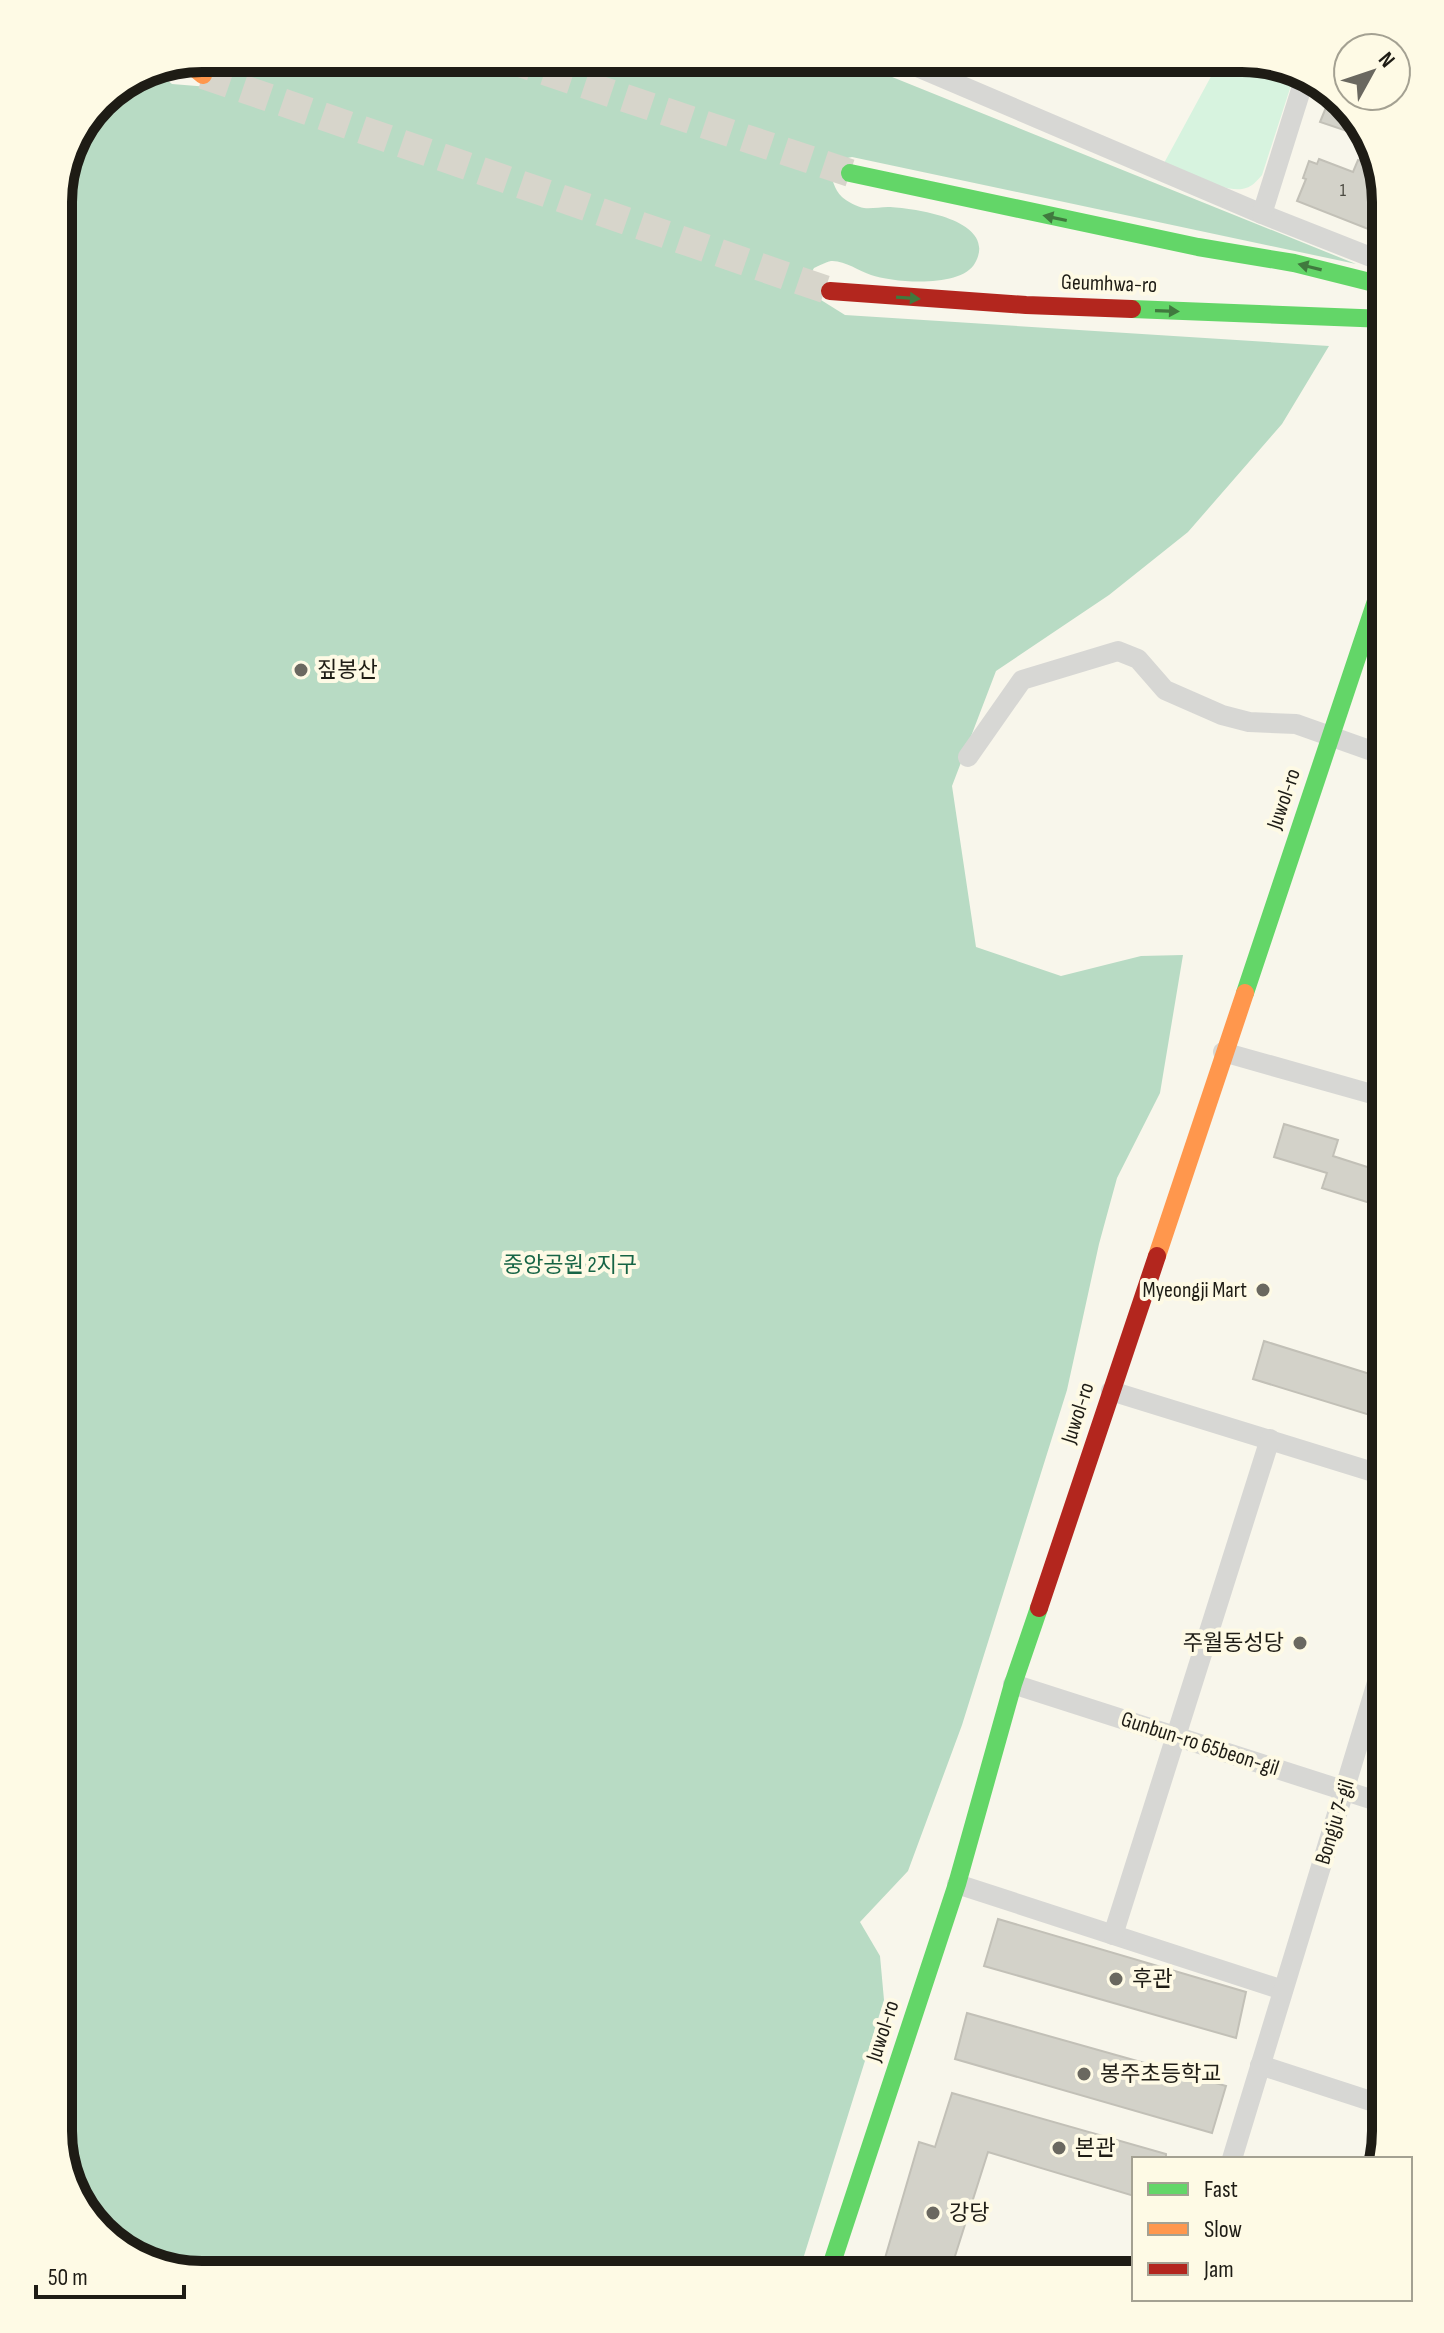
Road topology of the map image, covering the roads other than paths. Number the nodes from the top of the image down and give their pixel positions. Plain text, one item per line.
1 (200, 72) edge
2 (929, 72) edge
3 (203, 75) tunnel mouth
4 (1302, 87) edge
5 (850, 173) tunnel mouth
6 (1262, 214) junction
7 (1372, 257) edge
8 (1372, 282) edge
9 (830, 291) tunnel mouth
10 (1372, 318) edge
11 (1372, 613) edge
12 (1331, 735) junction
13 (1372, 751) edge
14 (968, 757) dead end
15 (1223, 1052) junction
16 (1372, 1094) edge
17 (1111, 1391) junction
18 (1270, 1439) junction
19 (1372, 1472) edge
20 (1013, 1684) junction
21 (1372, 1699) edge
22 (1176, 1736) junction
23 (1344, 1790) junction
24 (1372, 1799) edge
25 (957, 1884) junction
26 (1113, 1935) junction
27 (1283, 1990) junction
28 (1260, 2065) junction
29 (1372, 2101) edge
30 (1233, 2157) edge
31 (833, 2261) edge

1 - 3 street
2 - 6 street
4 - 6 street
8 -> 5 street, Geumhwa-ro
6 - 7 street
9 -> 10 street, Geumhwa-ro
11 - 12 street, Juwol-ro
12 - 13 street
12 - 14 street
12 - 15 street, Juwol-ro
15 - 16 street
15 - 17 street, Juwol-ro
17 - 18 street
17 - 20 street, Juwol-ro
18 - 19 street
18 - 22 street
20 - 22 street, Gunbun-ro 65beon-gil
20 - 25 street, Juwol-ro
21 - 23 street, Bongju 7-gil
22 - 23 street, Gunbun-ro 65beon-gil
22 - 26 street
23 - 24 street, Gunbun-ro 65beon-gil
23 - 27 street, Bongju 7-gil
25 - 26 street
25 - 31 street, Juwol-ro
26 - 27 street
27 - 28 street, Bongju 7-gil
28 - 29 street
28 - 30 street, Bongju 7-gil

